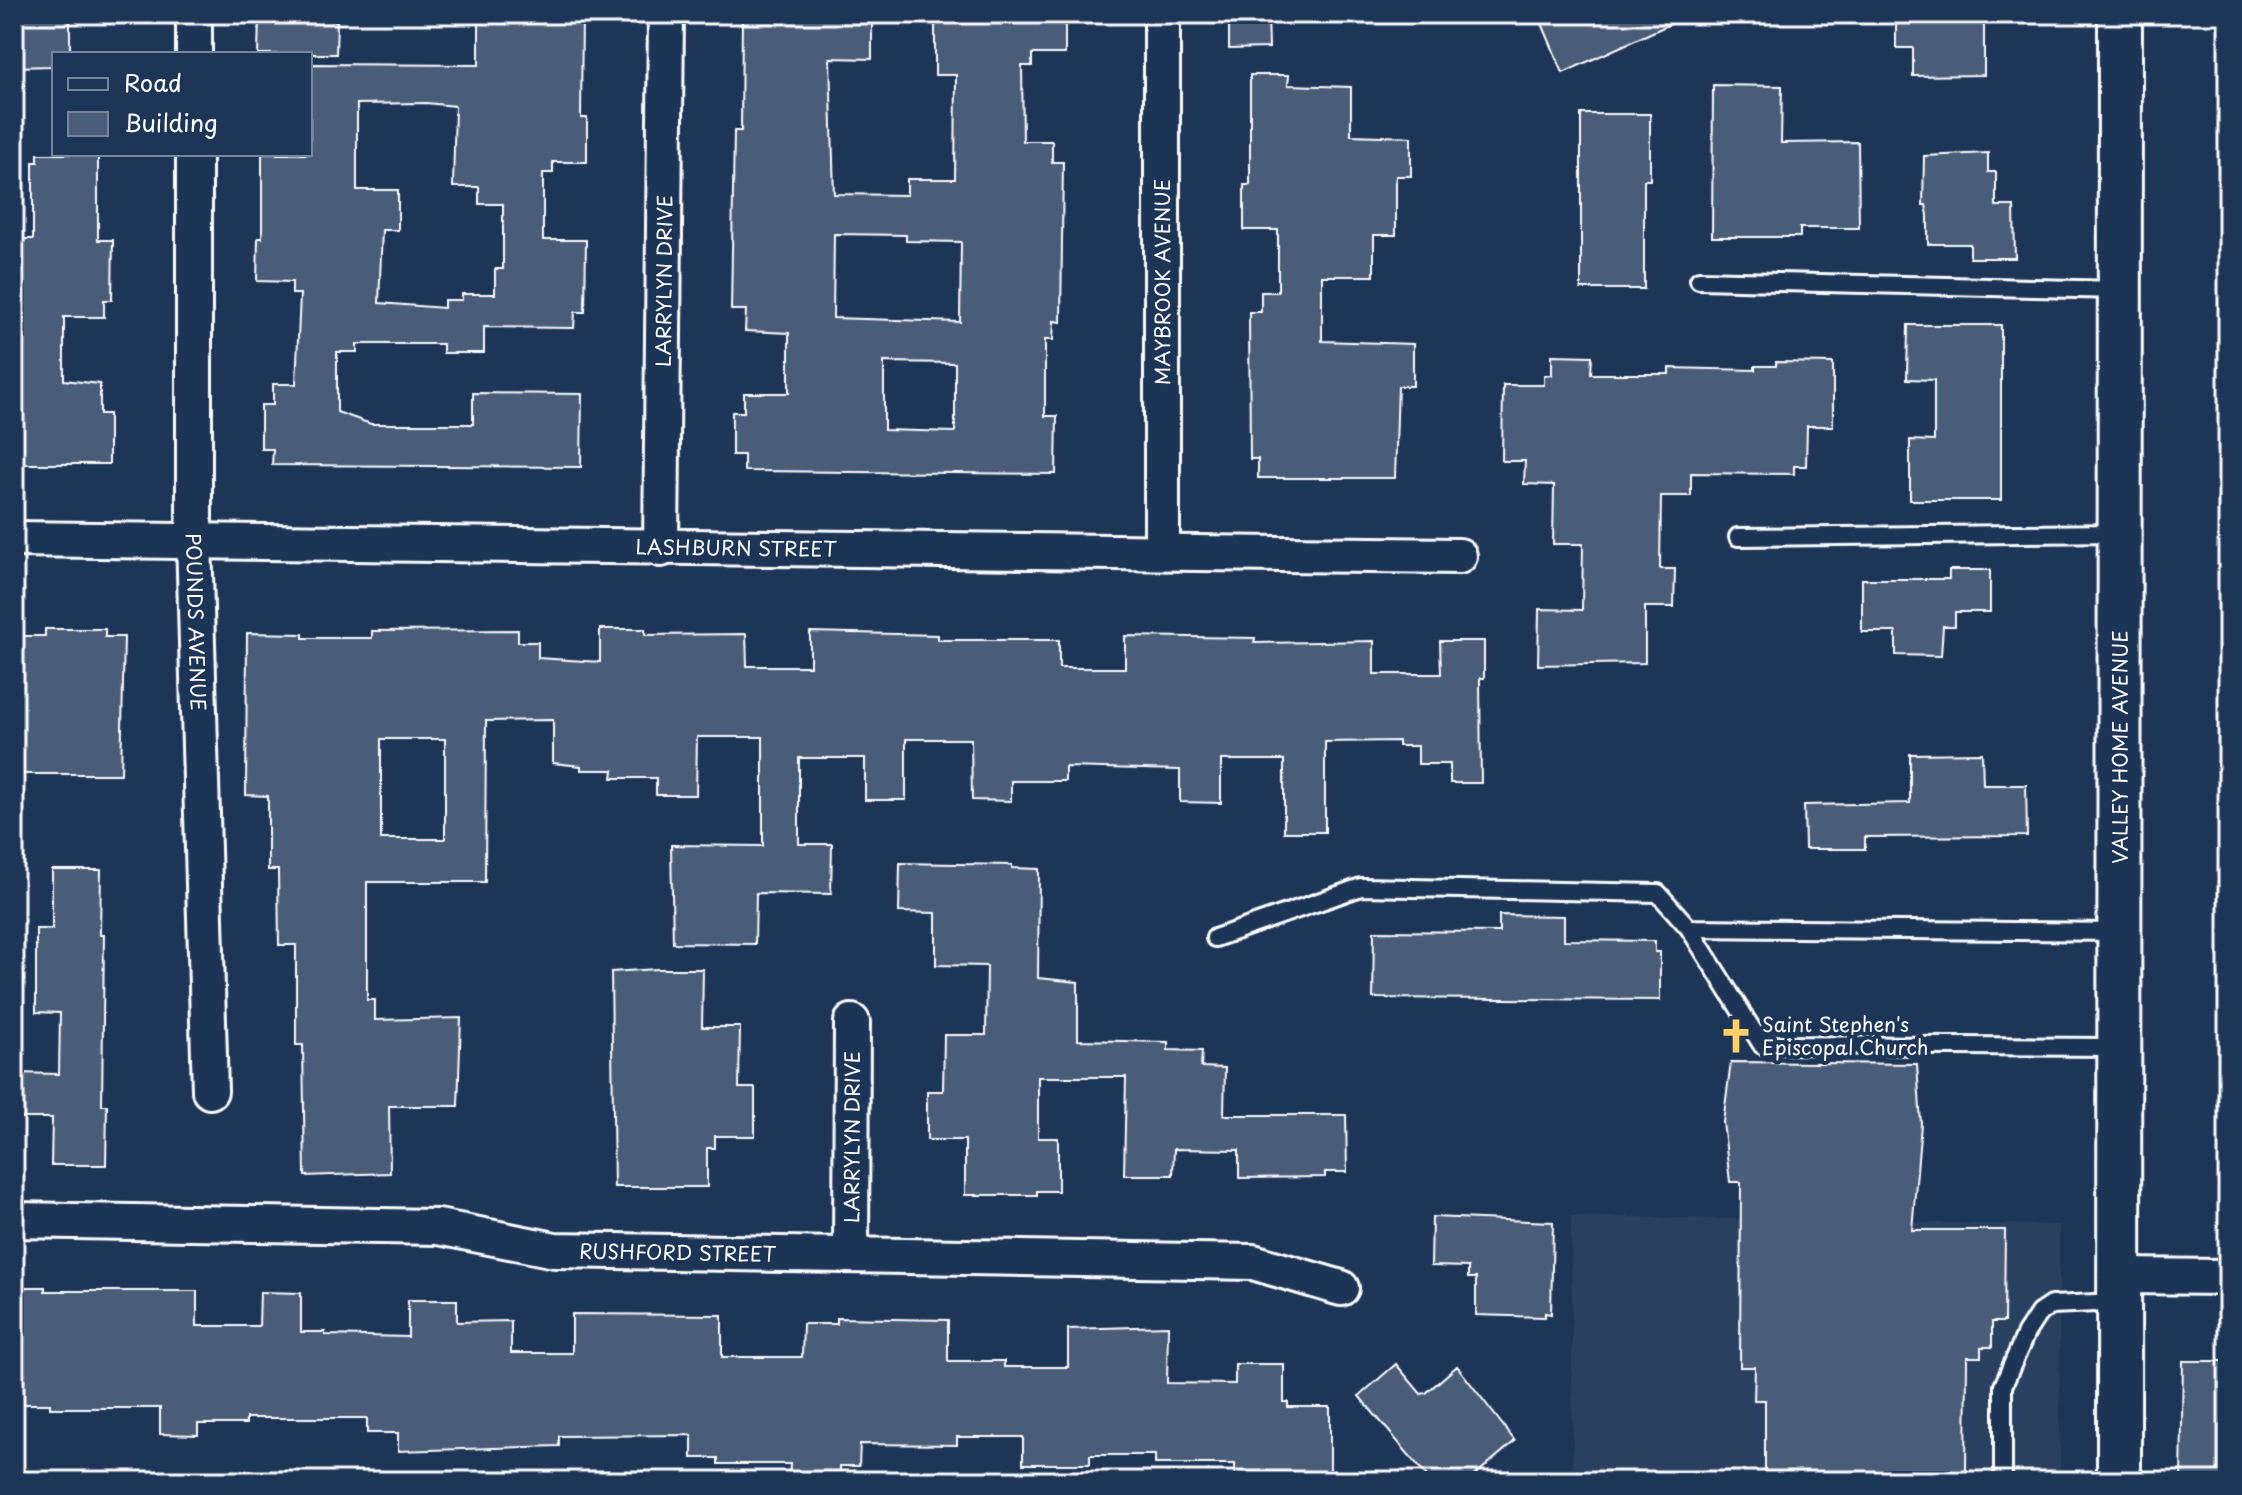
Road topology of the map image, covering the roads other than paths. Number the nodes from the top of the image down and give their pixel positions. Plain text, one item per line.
1 (194, 14) edge
2 (666, 14) edge
3 (1162, 14) edge
4 (2120, 14) edge
5 (194, 52) edge
6 (194, 156) edge
7 (1699, 280) dead end
8 (2119, 290) junction
9 (2120, 533) junction
10 (1738, 537) dead end
11 (14, 539) edge
12 (194, 539) junction
13 (661, 549) junction
14 (1162, 550) junction
15 (1459, 556) dead end
16 (1689, 928) junction
17 (2117, 932) junction
18 (1215, 938) dead end
19 (852, 1022) dead end
20 (2117, 1047) junction
21 (210, 1091) dead end
22 (14, 1220) edge
23 (851, 1253) junction
24 (2228, 1277) edge
25 (1341, 1288) dead end
26 (2119, 1289) junction
27 (2003, 1481) edge
28 (2119, 1481) edge

1 - 5 street
2 - 13 street, LARRYLYN DRIVE
3 - 14 street, MAYBROOK AVENUE
4 - 8 street, VALLEY HOME AVENUE
6 - 12 street, POUNDS AVENUE
7 - 8 lane
8 - 9 street, VALLEY HOME AVENUE
9 - 10 lane
9 - 17 street, VALLEY HOME AVENUE
11 - 12 street, LASHBURN STREET
12 - 13 street, LASHBURN STREET
12 - 21 street, POUNDS AVENUE
13 - 14 street, LASHBURN STREET
14 - 15 street, LASHBURN STREET
16 - 17 lane
16 - 18 lane
16 - 20 lane
17 - 20 street, VALLEY HOME AVENUE
19 - 23 street, LARRYLYN DRIVE
20 - 26 street, VALLEY HOME AVENUE
22 - 23 street, RUSHFORD STREET
23 - 25 street, RUSHFORD STREET
24 - 26 street
26 - 27 lane
26 - 28 street, VALLEY HOME AVENUE

